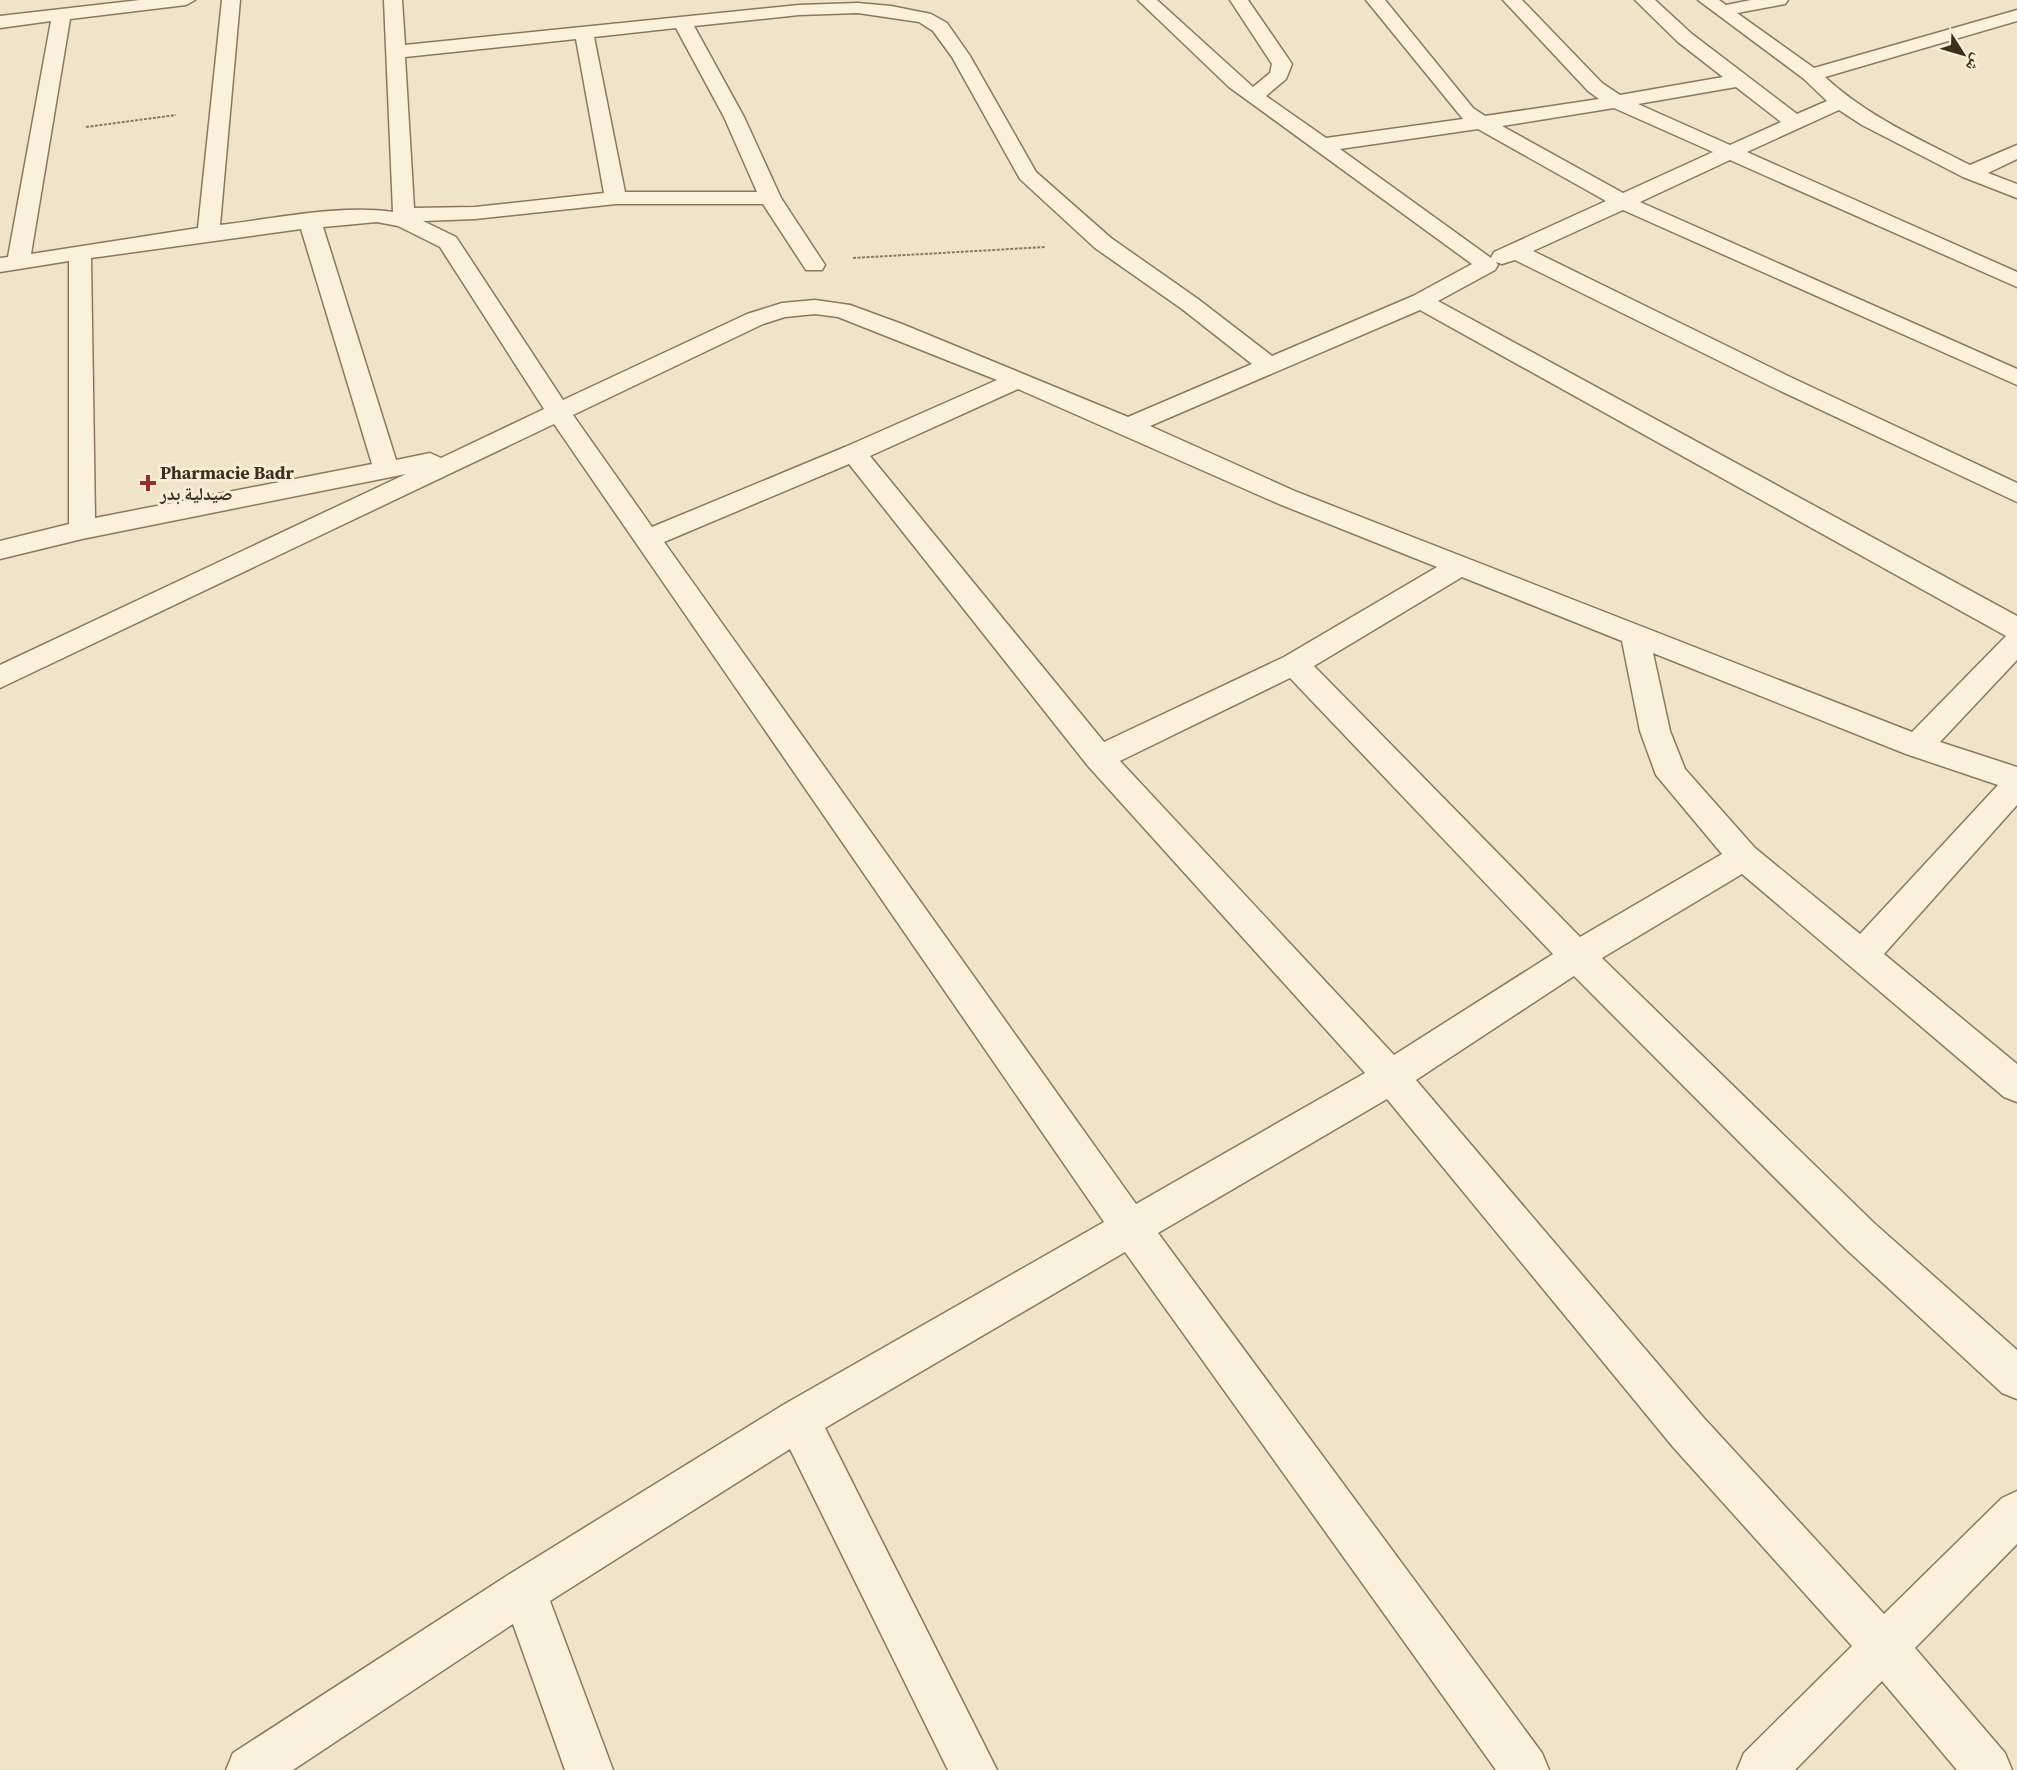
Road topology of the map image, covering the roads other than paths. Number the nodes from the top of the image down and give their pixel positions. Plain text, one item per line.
1 (186, 0) edge
2 (231, 0) edge
3 (393, 0) edge
4 (1147, 0) edge
5 (1239, 0) edge
6 (1375, 0) edge
7 (1512, 0) edge
8 (1644, 0) edge
9 (1779, 0) edge
10 (1715, 5) edge
11 (2017, 15) edge
12 (61, 16) junction
13 (0, 22) edge
14 (682, 22) junction
15 (584, 33) junction
16 (396, 52) junction
17 (1811, 75) junction
18 (1740, 80) junction
19 (1254, 96) junction
20 (1615, 101) junction
21 (1840, 102) junction
22 (1480, 122) junction
23 (1795, 123) junction
24 (1323, 146) junction
25 (2017, 151) edge
26 (1729, 154) junction
27 (1970, 173) junction
28 (2017, 192) edge
29 (616, 198) junction
30 (770, 198) junction
31 (1623, 202) junction
32 (404, 217) junction
33 (310, 221) junction
34 (208, 233) junction
35 (1515, 251) junction
36 (80, 253) junction
37 (9, 264) edge
38 (814, 265) road end
39 (1487, 265) junction
40 (2017, 280) edge
41 (1421, 301) junction
42 (1270, 366) junction
43 (2017, 378) edge
44 (1018, 380) junction
45 (559, 414) junction
46 (1128, 426) junction
47 (480, 451) junction
48 (854, 453) junction
49 (386, 470) junction
50 (2017, 493) edge
51 (82, 530) junction
52 (647, 539) junction
53 (0, 550) edge
54 (1460, 566) junction
55 (2017, 629) edge
56 (1635, 635) junction
57 (2017, 642) edge
58 (1294, 664) junction
59 (0, 677) edge
60 (1917, 746) junction
61 (1099, 758) junction
62 (2017, 779) edge
63 (2017, 784) edge
64 (1744, 856) junction
65 (1863, 954) junction
66 (1577, 956) junction
67 (1391, 1077) junction
68 (2017, 1086) edge
69 (1130, 1227) junction
70 (2017, 1377) edge
71 (798, 1420) junction
72 (2017, 1513) edge
73 (524, 1591) junction
74 (1883, 1646) junction
75 (250, 1770) edge
76 (589, 1770) edge
77 (973, 1770) edge
78 (1525, 1770) edge
79 (1761, 1770) edge
80 (1988, 1770) edge

1 - 12 street
2 - 34 street
3 - 16 street
4 - 19 street
5 - 19 street
6 - 22 street
7 - 20 street
8 - 18 street
9 - 10 street
10 - 17 street
11 - 17 street
12 - 13 street
12 - 37 street
14 - 15 street
14 - 30 street
14 - 42 street
15 - 16 street
15 - 29 street
16 - 32 street
17 - 21 street
18 - 20 street
18 - 23 street
19 - 24 street
20 - 22 street
20 - 26 street
21 - 23 street
21 - 27 street
22 - 24 street
22 - 31 street
23 - 26 street
24 - 39 street
25 - 27 street
26 - 31 street
26 - 40 street
27 - 28 street
29 - 30 street
29 - 32 street
30 - 38 street
31 - 35 street
31 - 43 street
32 - 33 street
32 - 45 street
33 - 34 street
33 - 49 street
34 - 36 street
35 - 39 street
35 - 50 street
36 - 37 street
36 - 51 street
39 - 41 street
41 - 42 street
41 - 55 street
42 - 46 street
44 - 45 street
44 - 46 street
44 - 48 street
45 - 47 street
45 - 52 street
46 - 54 street
47 - 49 street
47 - 59 street
48 - 52 street
48 - 61 street
49 - 51 street
51 - 53 street
52 - 69 street
54 - 56 street
54 - 58 street
56 - 60 street
56 - 64 street
57 - 60 street
58 - 61 street
58 - 66 street
60 - 62 street
61 - 67 street
63 - 65 street
64 - 65 street
64 - 66 street
65 - 68 street
66 - 67 street
66 - 70 street
67 - 69 street
67 - 74 street
69 - 71 street
69 - 78 street
71 - 73 street
71 - 77 street
72 - 74 street
73 - 75 street
73 - 76 street
74 - 79 street
74 - 80 street

